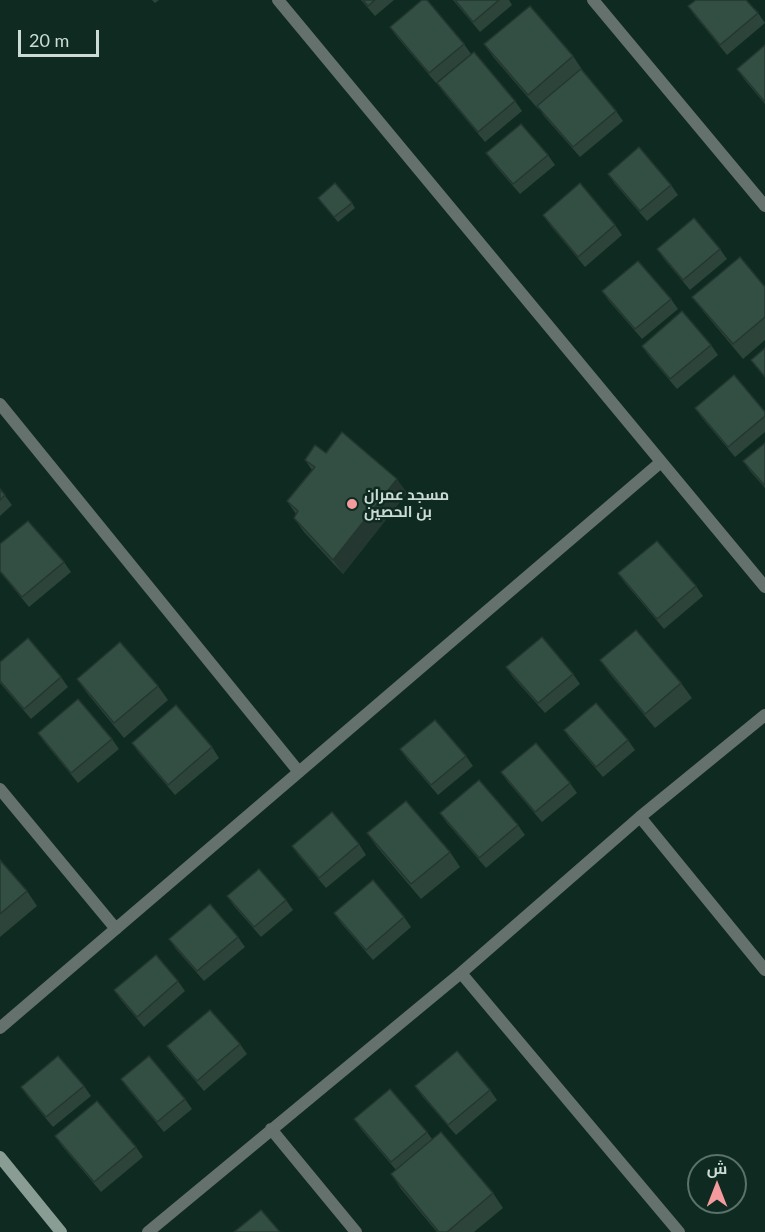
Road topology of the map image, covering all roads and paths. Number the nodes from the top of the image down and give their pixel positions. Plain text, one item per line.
1 (278, 0) edge
2 (593, 0) edge
3 (765, 206) edge
4 (0, 404) edge
5 (662, 462) junction
6 (765, 587) edge
7 (765, 715) edge
8 (300, 772) junction
9 (0, 789) edge
10 (640, 817) junction
11 (116, 929) junction
12 (765, 970) edge
13 (461, 973) junction
14 (0, 1028) edge
15 (272, 1129) junction
16 (0, 1157) edge
17 (61, 1232) edge
18 (148, 1232) edge
19 (356, 1232) edge
20 (679, 1232) edge

1 - 5 street
2 - 3 street
4 - 8 street
5 - 6 street
5 - 8 street
7 - 10 street
8 - 11 street
9 - 11 street
10 - 12 street
10 - 13 street
11 - 14 street
13 - 15 street
13 - 20 street
15 - 18 street
15 - 19 street
16 - 17 street

